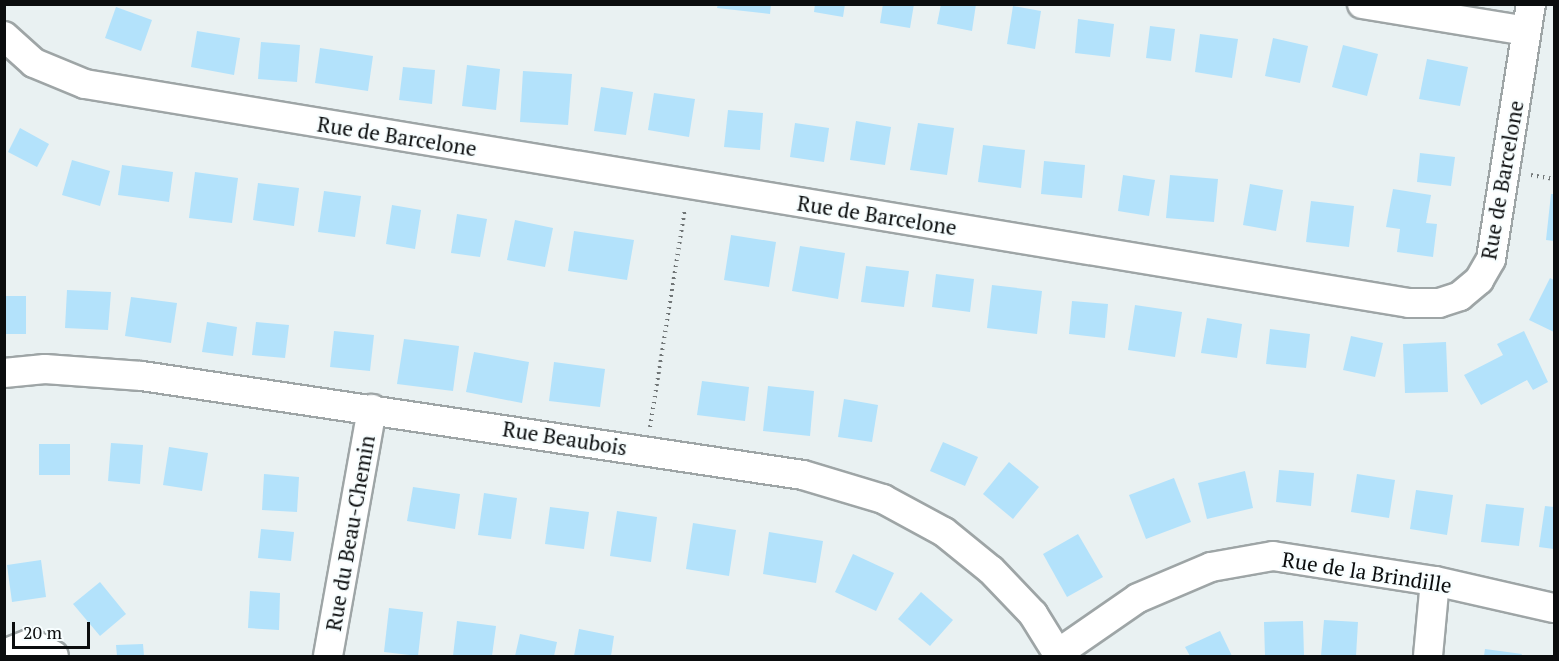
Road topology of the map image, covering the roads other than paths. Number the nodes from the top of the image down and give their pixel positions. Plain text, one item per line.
1 (1362, 4) edge
2 (1528, 18) edge
3 (4, 36) edge
4 (4, 373) edge
5 (372, 409) junction
6 (1435, 581) junction
7 (1554, 608) edge
8 (4, 654) edge
9 (1058, 655) edge
10 (54, 657) edge
11 (328, 657) edge
12 (1428, 657) edge

1 - 2 street
2 - 3 street, Rue de Barcelone
4 - 5 street, Rue Beaubois
5 - 9 street, Rue Beaubois
5 - 11 street, Rue du Beau-Chemin
6 - 7 street, Rue de la Brindille
6 - 9 street, Rue de la Brindille
6 - 12 street
8 - 10 street

